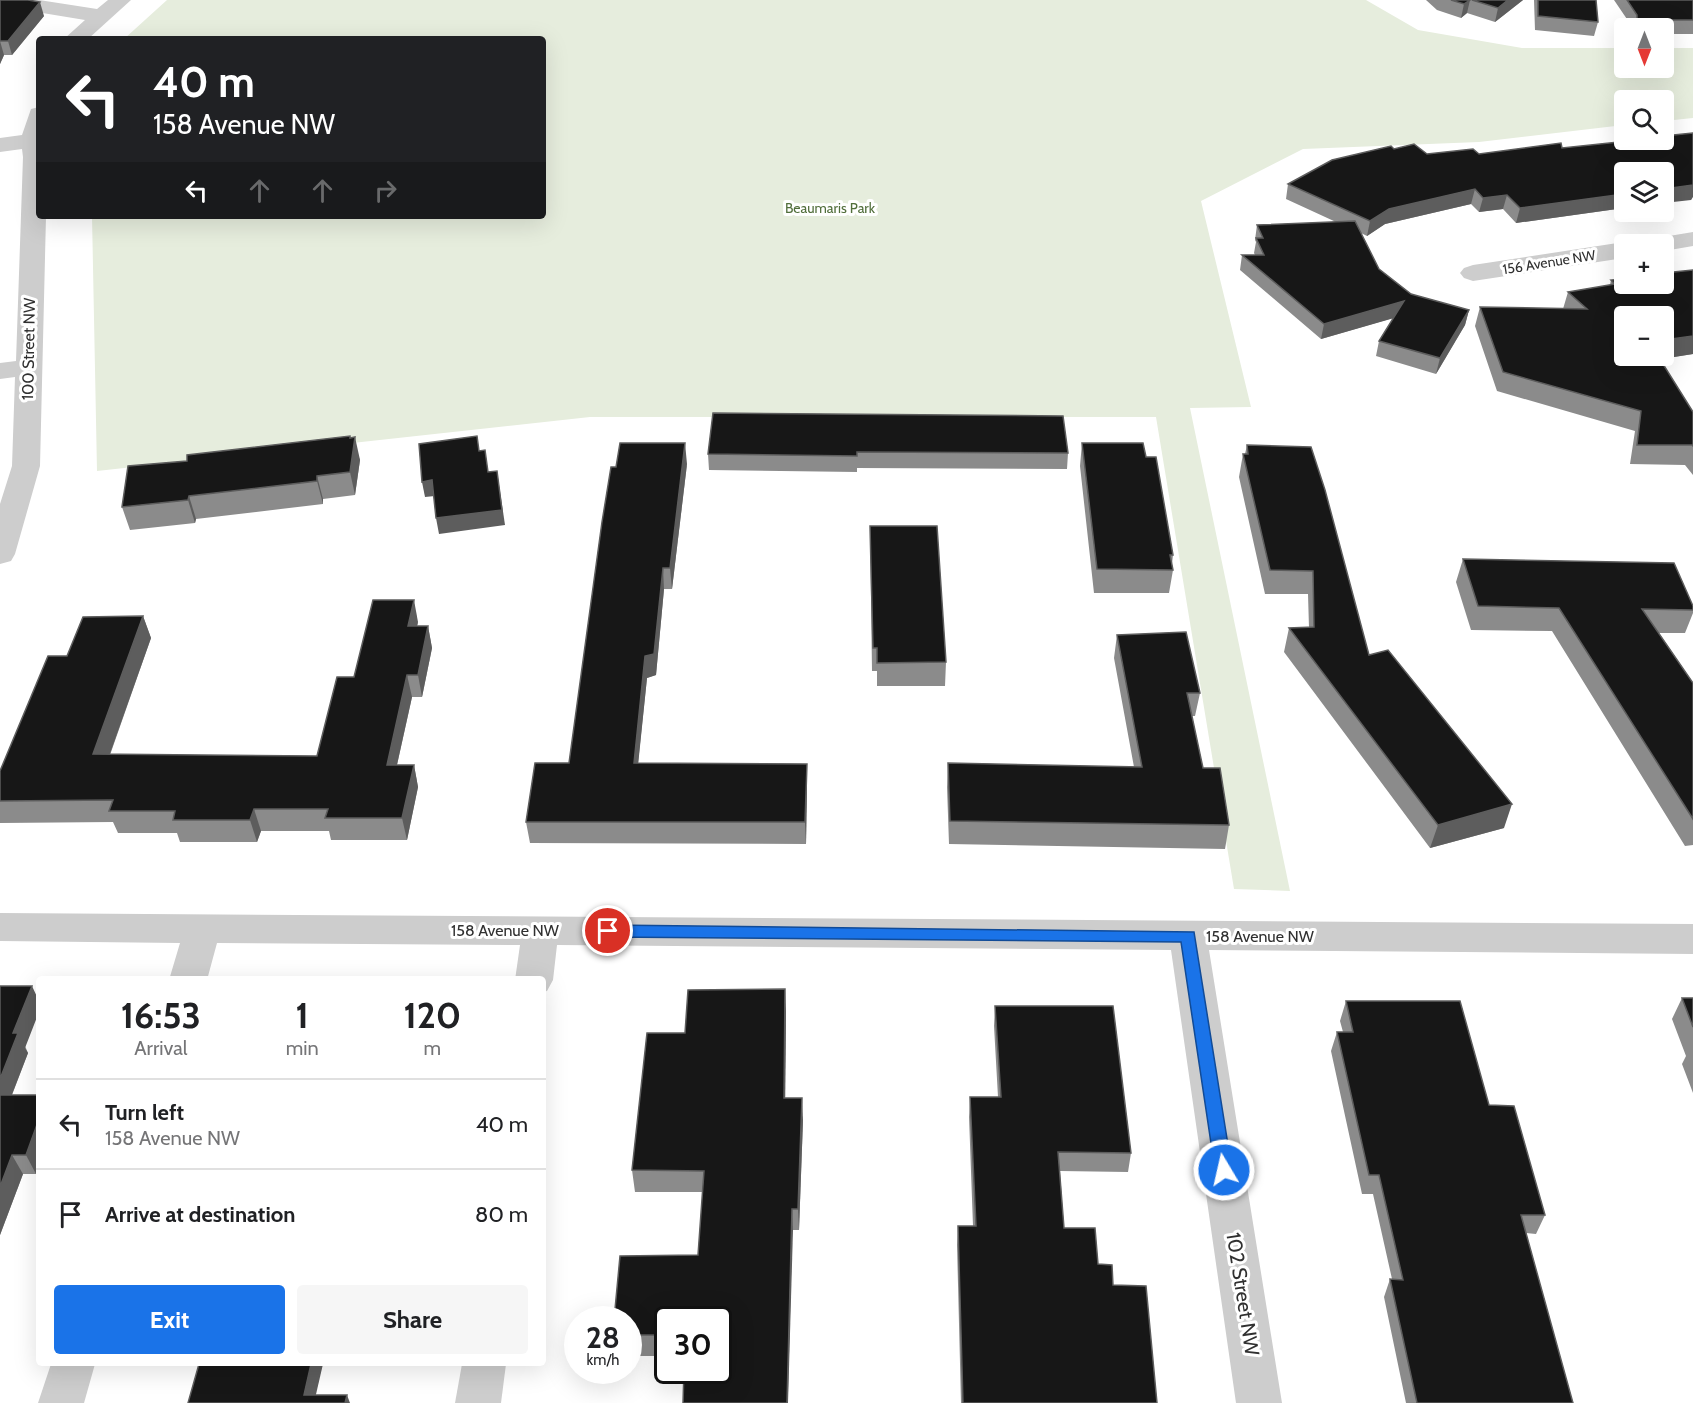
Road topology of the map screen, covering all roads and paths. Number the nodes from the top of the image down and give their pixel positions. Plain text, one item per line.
1 (0, 0) edge
2 (121, 0) edge
3 (99, 16) junction
4 (78, 36) edge
5 (36, 126) edge
6 (32, 141) junction
7 (0, 145) edge
8 (1693, 239) edge
9 (1674, 242) edge
10 (1614, 252) edge
11 (1473, 273) dead end
12 (14, 369) edge
13 (0, 554) edge
14 (0, 927) edge
15 (203, 928) junction
16 (540, 930) junction
17 (1188, 936) junction
18 (1693, 939) edge
19 (189, 976) edge
20 (534, 976) edge
21 (72, 1366) edge
22 (484, 1366) edge
23 (61, 1403) edge
24 (478, 1403) edge
25 (1259, 1403) edge

1 - 3 street
2 - 3 street
3 - 4 street
5 - 6 street, 100 Street NW
6 - 7 street
6 - 12 street, 100 Street NW
8 - 9 street
10 - 11 street, 156 Avenue NW
12 - 13 street, 100 Street NW
14 - 15 street, 158 Avenue NW
15 - 16 street, 158 Avenue NW
15 - 19 street
16 - 17 street, 158 Avenue NW
16 - 20 street
17 - 18 street, 158 Avenue NW
17 - 25 street, 102 Street NW
21 - 23 street
22 - 24 street

